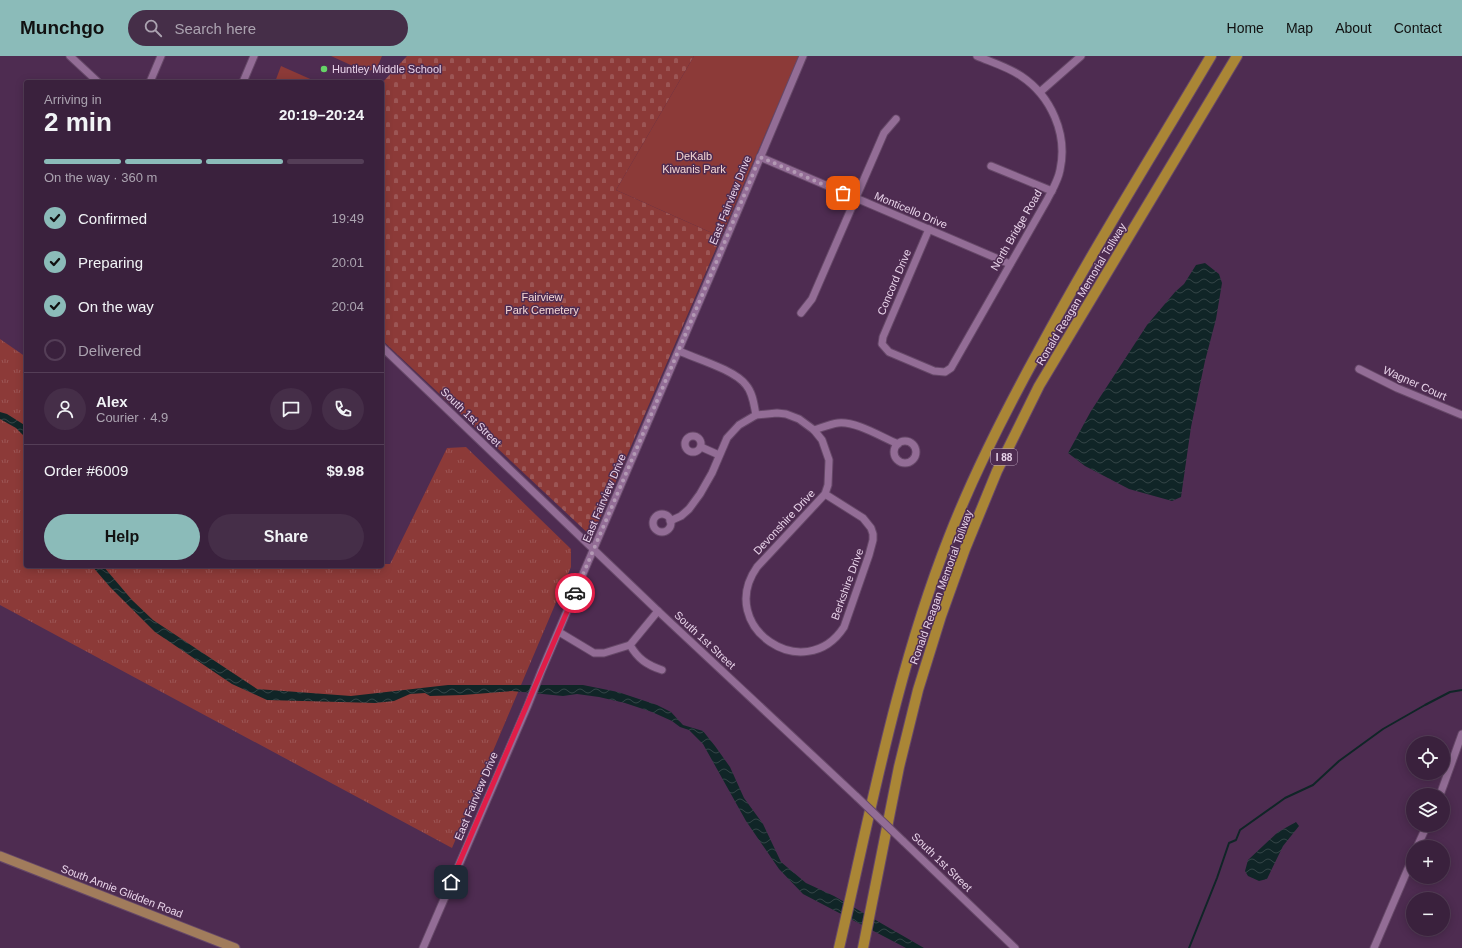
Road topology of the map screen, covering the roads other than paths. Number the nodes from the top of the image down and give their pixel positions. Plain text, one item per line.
1 (70, 56) edge
2 (161, 56) edge
3 (254, 56) edge
4 (803, 56) edge
5 (977, 56) edge
6 (1081, 56) edge
7 (1211, 56) edge
8 (1237, 56) edge
9 (96, 80) edge
10 (151, 80) edge
11 (243, 80) edge
12 (1040, 92) junction
13 (896, 119) dead end
14 (760, 157) junction
15 (991, 166) dead end
16 (1052, 191) junction
17 (856, 198) junction
18 (929, 229) junction
19 (1010, 264) junction
20 (801, 313) dead end
21 (384, 349) edge
22 (679, 351) junction
23 (1358, 369) dead end
24 (947, 372) joint
25 (756, 415) junction
26 (1462, 415) edge
27 (814, 430) junction
28 (898, 444) dead end
29 (700, 447) dead end
30 (719, 455) junction
31 (825, 494) junction
32 (670, 521) dead end
33 (594, 549) junction
34 (658, 611) junction
35 (756, 629) joint
36 (559, 632) junction
37 (630, 646) junction
38 (662, 670) dead end
39 (1462, 734) edge
40 (1443, 788) edge
41 (0, 856) edge
42 (1406, 873) edge
43 (842, 929) junction
44 (235, 948) edge
45 (423, 948) edge
46 (833, 948) edge
47 (839, 948) edge
48 (863, 948) edge
49 (1015, 948) edge
50 (1374, 948) edge

1 - 9 street
2 - 10 street
3 - 11 street
4 - 14 street, East Fairview Drive
5 - 12 street, North Bridge Road
6 - 12 street
7 - 43 highway, Ronald Reagan Memorial Tollway / I 88
8 - 48 highway, Ronald Reagan Memorial Tollway / I 88
12 - 16 street, North Bridge Road
13 - 17 street
14 - 17 street, Monticello Drive
14 - 22 street, East Fairview Drive
15 - 16 street
16 - 19 street, North Bridge Road
17 - 18 street, Monticello Drive
17 - 20 street
18 - 19 street, Monticello Drive
18 - 24 street, Concord Drive
19 - 24 street, North Bridge Road
21 - 33 street, South 1st Street
22 - 25 street
22 - 33 street, East Fairview Drive
23 - 26 street, Wagner Court
25 - 27 street
25 - 30 street
27 - 28 street
27 - 31 street, Devonshire Drive
29 - 30 street
30 - 32 street
31 - 35 street, Devonshire Drive
31 - 35 street, Berkshire Drive
33 - 34 street, South 1st Street
33 - 36 street, East Fairview Drive
34 - 37 street
34 - 49 street, South 1st Street, bridge
36 - 37 street
36 - 45 street, East Fairview Drive
37 - 38 street
39 - 40 street
41 - 44 main road, South Annie Glidden Road
42 - 50 street
43 - 46 highway
43 - 47 highway

